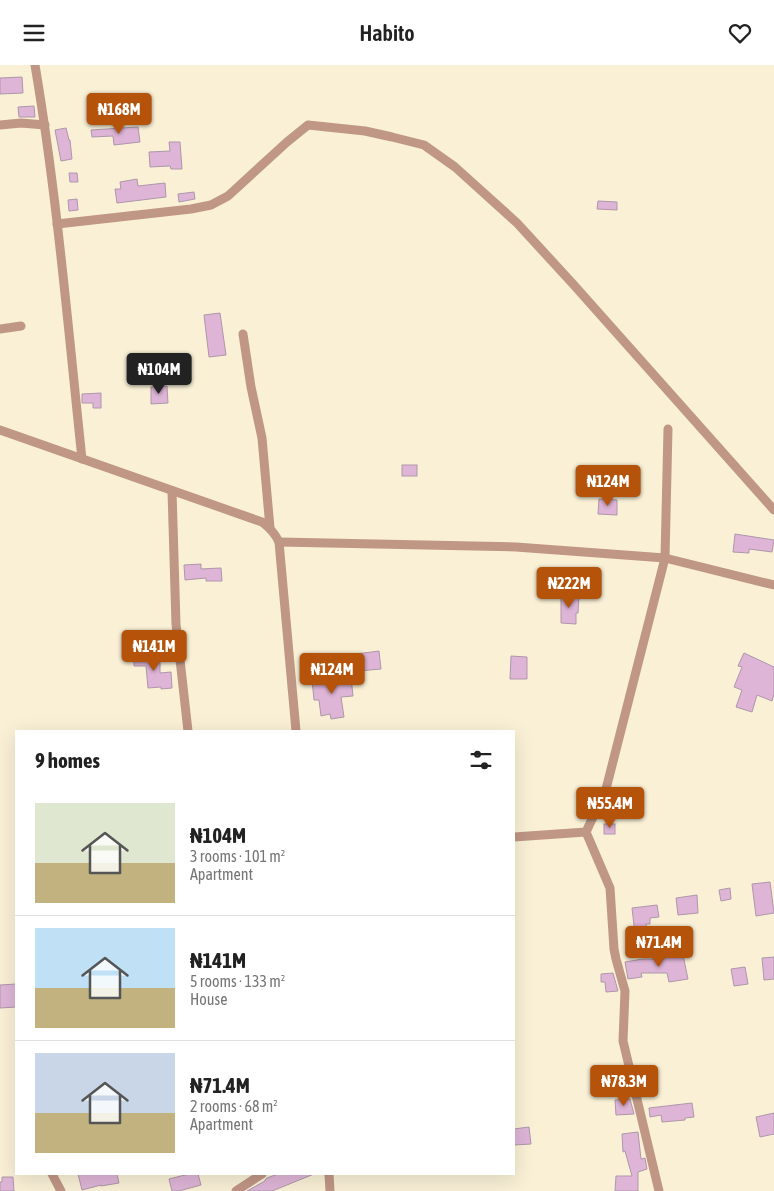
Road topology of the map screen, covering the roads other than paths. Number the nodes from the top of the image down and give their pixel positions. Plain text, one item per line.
1 (34, 65) edge
2 (0, 125) edge
3 (45, 125) junction
4 (57, 223) junction
5 (21, 326) dead end
6 (0, 329) edge
7 (243, 334) dead end
8 (668, 429) dead end
9 (0, 430) edge
10 (82, 459) junction
11 (172, 491) junction
12 (774, 510) edge
13 (270, 528) junction
14 (279, 542) junction
15 (665, 558) junction
16 (774, 585) edge
17 (188, 730) edge
18 (296, 730) edge
19 (586, 832) junction
20 (515, 837) edge
21 (53, 1175) edge
22 (260, 1175) edge
23 (329, 1175) edge
24 (61, 1191) edge
25 (236, 1191) edge
26 (330, 1191) edge
27 (659, 1191) edge

1 - 3 street
2 - 3 street
3 - 4 street
4 - 10 street
4 - 12 street
5 - 6 street
7 - 13 street
8 - 15 street
9 - 10 street
10 - 11 street
11 - 13 street
11 - 17 street
13 - 14 street
14 - 15 street
14 - 18 street
15 - 16 street
15 - 19 street
19 - 20 street
19 - 27 street
21 - 24 street
22 - 25 street
23 - 26 street

